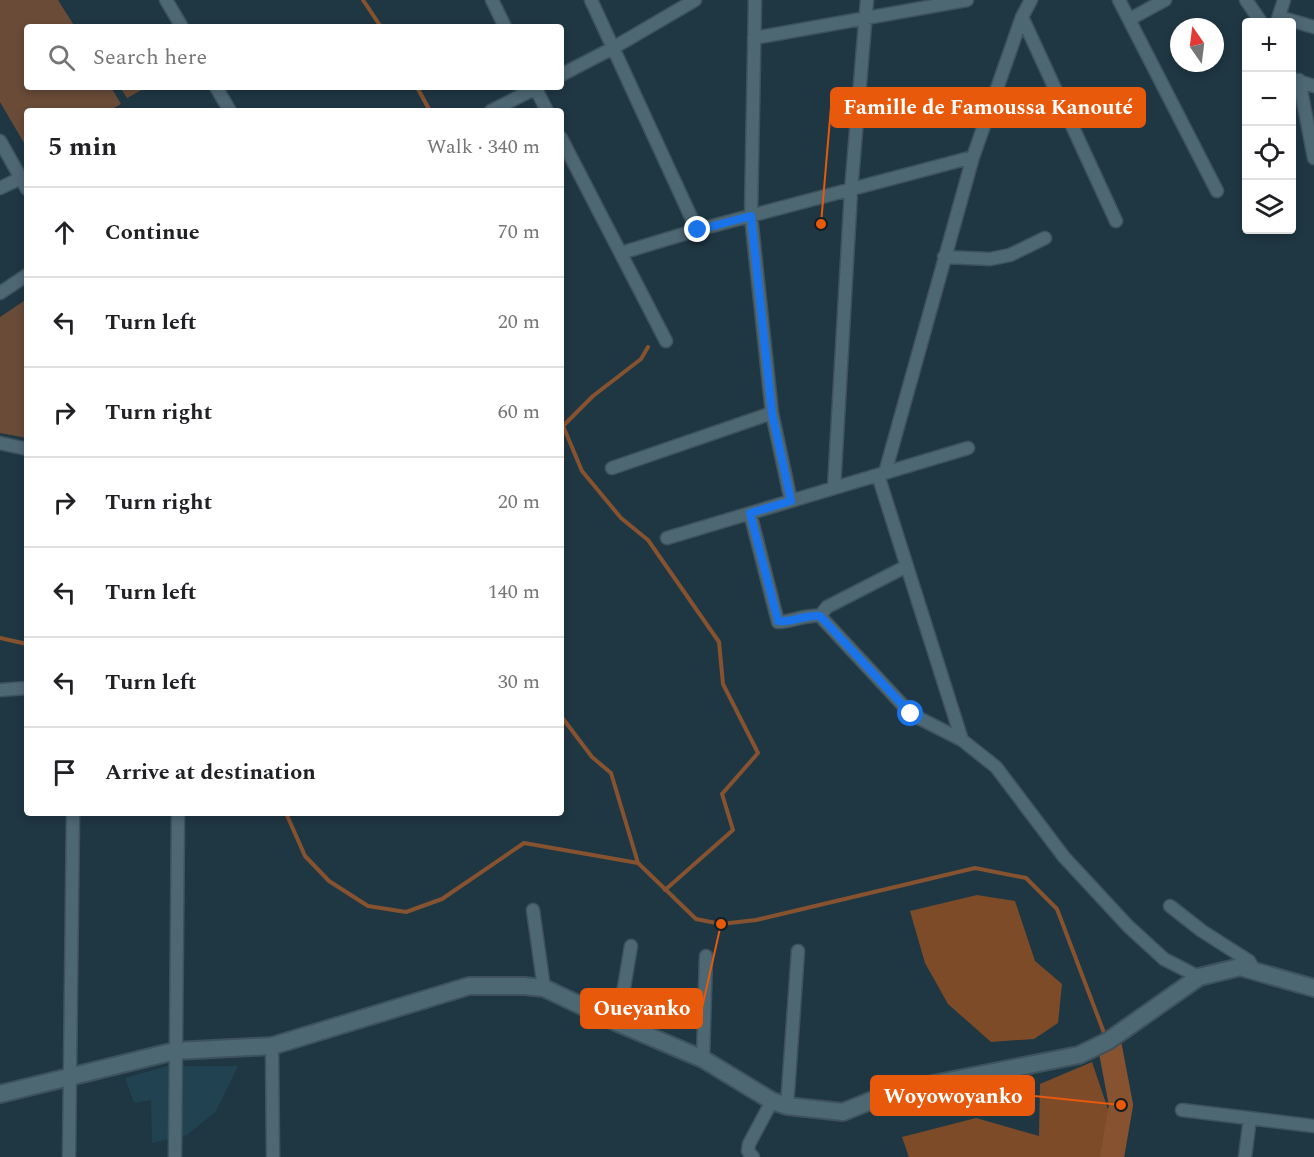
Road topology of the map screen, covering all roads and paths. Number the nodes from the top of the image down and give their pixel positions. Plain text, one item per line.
1 (166, 0) edge
2 (492, 0) edge
3 (591, 0) edge
4 (755, 0) edge
5 (867, 0) edge
6 (967, 0) edge
7 (1030, 0) edge
8 (1119, 0) edge
9 (1165, 0) edge
10 (1246, 0) edge
11 (1284, 0) edge
12 (687, 2) edge
13 (866, 17) junction
14 (1022, 17) junction
15 (1258, 18) edge
16 (1279, 18) edge
17 (1130, 19) junction
18 (180, 24) edge
19 (504, 24) edge
20 (1296, 24) edge
21 (1314, 27) edge
22 (754, 38) junction
23 (613, 48) junction
24 (564, 73) edge
25 (1296, 80) edge
26 (1296, 84) edge
27 (1314, 86) edge
28 (218, 90) edge
29 (530, 90) edge
30 (537, 90) edge
31 (228, 108) edge
32 (497, 108) edge
33 (546, 108) edge
34 (0, 141) edge
35 (564, 144) edge
36 (973, 157) junction
37 (1314, 158) edge
38 (24, 183) edge
39 (0, 188) edge
40 (851, 191) junction
41 (1217, 191) dead end
42 (751, 216) junction
43 (1116, 221) dead end
44 (698, 230) junction
45 (1045, 238) dead end
46 (621, 253) junction
47 (944, 257) junction
48 (24, 277) edge
49 (0, 293) edge
50 (666, 341) dead end
51 (772, 413) junction
52 (0, 444) edge
53 (24, 448) edge
54 (968, 448) dead end
55 (612, 468) dead end
56 (881, 474) junction
57 (834, 488) junction
58 (791, 501) junction
59 (750, 513) junction
60 (667, 538) dead end
61 (907, 566) junction
62 (820, 616) junction
63 (24, 688) edge
64 (0, 690) edge
65 (962, 741) junction
66 (73, 816) edge
67 (178, 816) edge
68 (1170, 906) dead end
69 (533, 910) dead end
70 (631, 946) dead end
71 (798, 951) dead end
72 (706, 956) dead end
73 (1255, 971) junction
74 (1200, 977) junction
75 (544, 988) junction
76 (1314, 988) edge
77 (618, 1023) junction
78 (272, 1046) junction
79 (175, 1051) junction
80 (703, 1059) junction
81 (70, 1077) junction
82 (0, 1094) edge
83 (780, 1103) junction
84 (1182, 1110) dead end
85 (1250, 1118) junction
86 (1314, 1126) edge
87 (69, 1157) edge
88 (175, 1157) edge
89 (273, 1157) edge
90 (753, 1157) edge
91 (1245, 1157) edge

1 - 18 street
2 - 19 street
3 - 23 street
4 - 22 street
5 - 13 street
6 - 13 street
7 - 14 street
8 - 17 street
9 - 17 street
10 - 15 street
11 - 16 street
12 - 23 street
13 - 22 street
13 - 40 street
14 - 36 street
14 - 43 street
17 - 41 street
20 - 21 street
22 - 42 street
23 - 24 street
23 - 44 street
25 - 27 street
26 - 37 street
28 - 31 street
29 - 32 street
30 - 33 street
34 - 38 street
35 - 46 street
36 - 40 street
36 - 47 street
38 - 39 street
40 - 42 street
40 - 57 street
42 - 44 street
42 - 51 street
44 - 46 street
45 - 47 street
46 - 50 street
47 - 56 street
48 - 49 street
51 - 55 street
51 - 58 street
52 - 53 street
54 - 56 street
56 - 57 street
56 - 61 street
57 - 58 street
58 - 59 street
59 - 60 street
59 - 62 street
61 - 62 street
61 - 65 street
62 - 65 street
63 - 64 street
65 - 74 street
66 - 81 street
67 - 79 street
68 - 73 street
69 - 75 street
70 - 77 street
71 - 83 street
72 - 80 street
73 - 74 street
73 - 76 street
74 - 83 street
75 - 77 street
75 - 78 street
77 - 80 street
78 - 79 street
78 - 89 street
79 - 81 street
79 - 88 street
80 - 83 street
81 - 82 street
81 - 87 street
83 - 90 street
84 - 85 street
85 - 86 street
85 - 91 street

